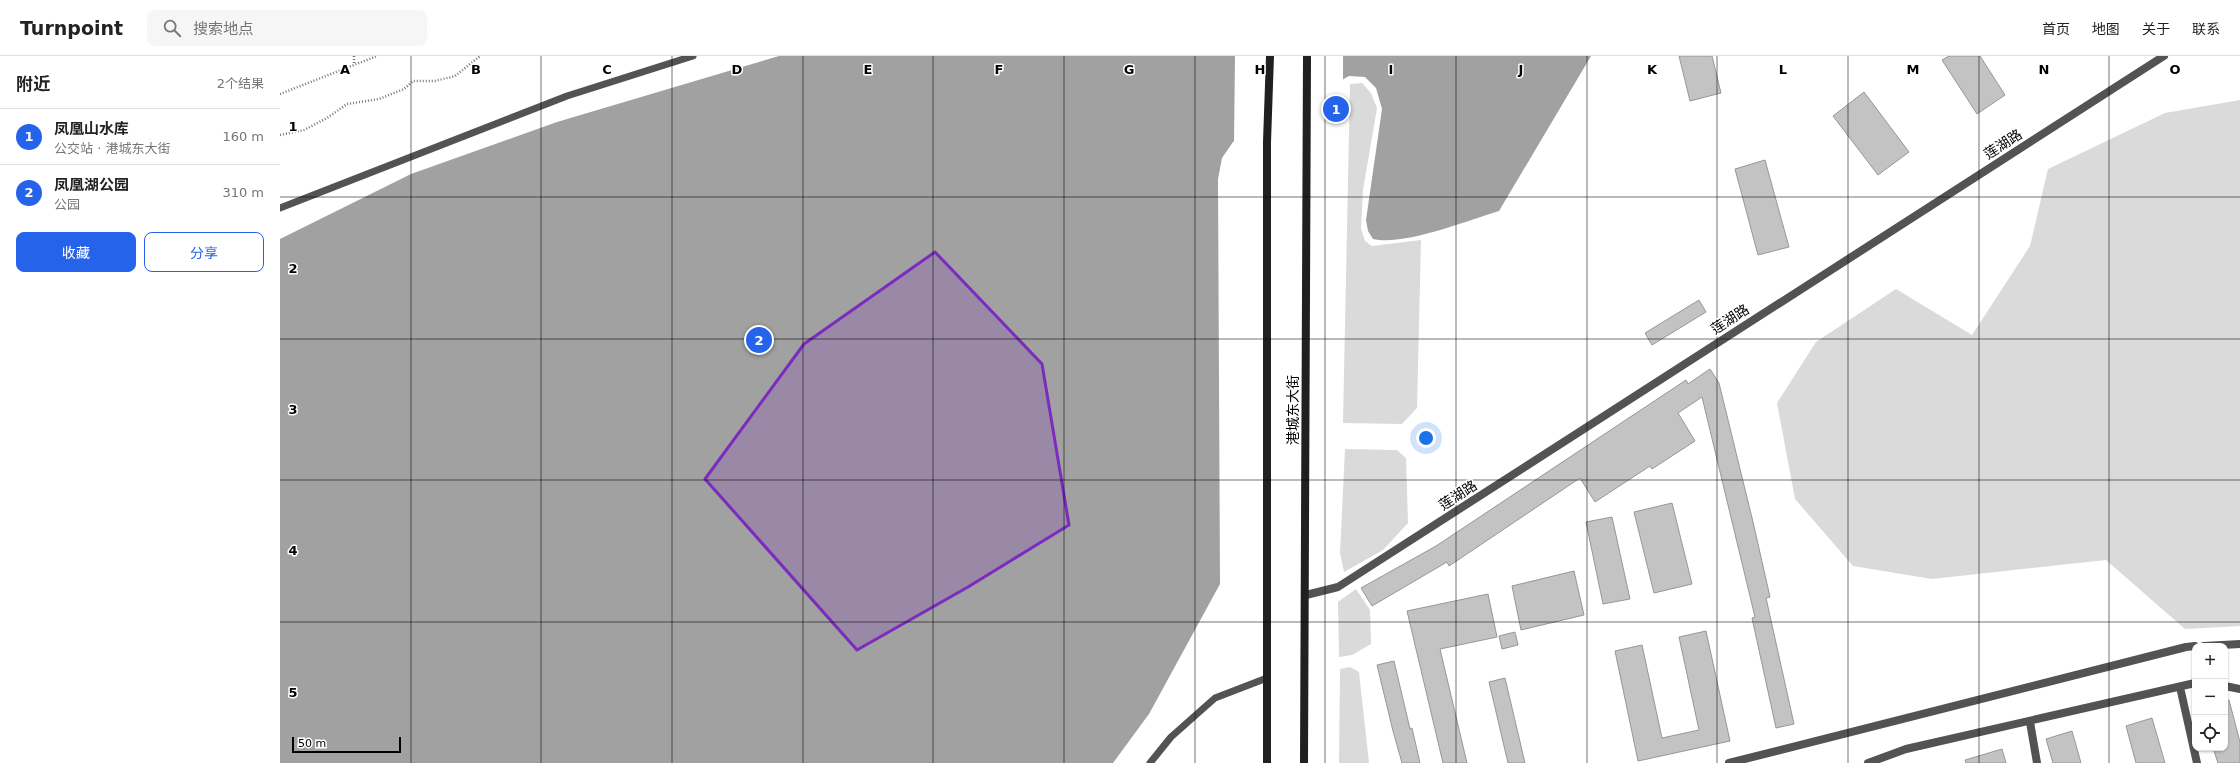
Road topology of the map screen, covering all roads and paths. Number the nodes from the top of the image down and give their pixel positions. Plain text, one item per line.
1 (354, 56) edge
2 (377, 56) edge
3 (480, 56) edge
4 (693, 56) edge
5 (1270, 56) edge
6 (1307, 56) edge
7 (2164, 56) edge
8 (354, 65) junction
9 (280, 94) edge
10 (280, 135) edge
11 (280, 208) edge
12 (1306, 595) junction
13 (2240, 644) edge
14 (2228, 645) edge
15 (2192, 647) edge
16 (1267, 678) junction
17 (2192, 684) edge
18 (2180, 687) junction
19 (2228, 687) edge
20 (2240, 689) edge
21 (2030, 722) junction
22 (1150, 763) edge
23 (1267, 763) edge
24 (1304, 763) edge
25 (1729, 763) edge
26 (1868, 763) edge
27 (2037, 763) edge
28 (2197, 763) edge

1 - 8 path
2 - 8 path
3 - 10 path
4 - 11 lane
5 - 16 main road, 港城东大街
6 - 12 main road, 港城东大街
7 - 12 street, 莲湖路
8 - 9 path
12 - 24 main road, 港城东大街
13 - 14 street
15 - 25 street
16 - 22 lane
16 - 23 main road, 港城东大街
17 - 18 street
18 - 21 street
18 - 28 street
19 - 20 street
21 - 26 street
21 - 27 street

